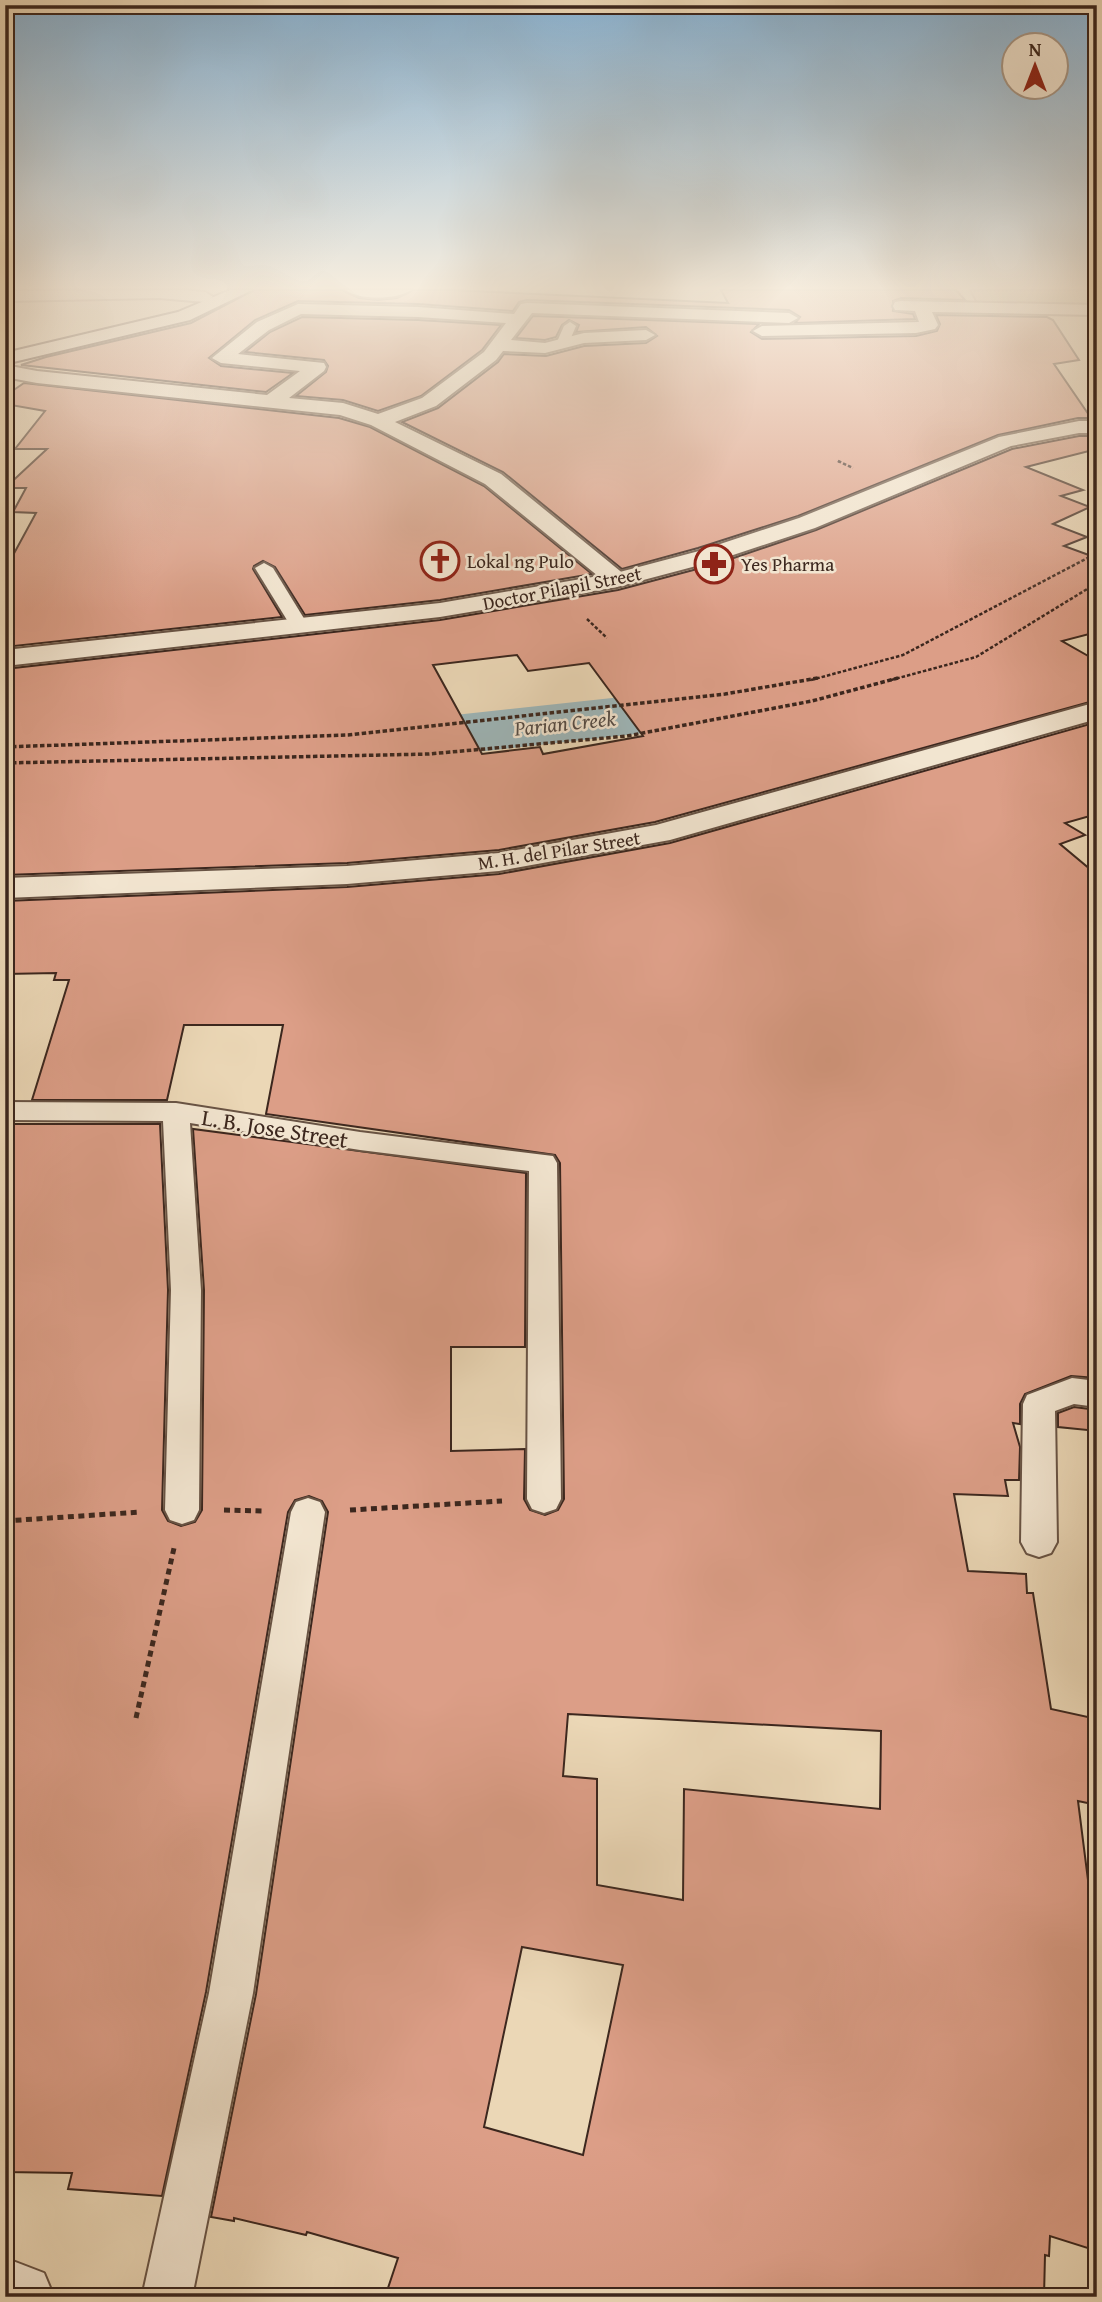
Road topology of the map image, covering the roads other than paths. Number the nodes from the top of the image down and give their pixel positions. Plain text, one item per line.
1 (237, 397) edge
2 (277, 397) edge
3 (435, 397) edge
4 (272, 401) junction
5 (378, 421) junction
6 (1097, 427) edge
7 (264, 568) dead end
8 (617, 580) junction
9 (299, 625) junction
10 (5, 658) edge
11 (1097, 710) edge
12 (5, 888) edge
13 (5, 1111) edge
14 (176, 1112) junction
15 (1097, 1394) edge
16 (544, 1499) dead end
17 (182, 1510) road end
18 (308, 1512) dead end
19 (1039, 1542) dead end
20 (5, 2292) edge
21 (20, 2297) edge
22 (167, 2297) edge

1 - 4 street
2 - 4 street
3 - 5 street
4 - 5 street
5 - 8 street
6 - 8 street, Doctor Pilapil Street
7 - 9 lane
8 - 9 street, Doctor Pilapil Street
9 - 10 street, Doctor Pilapil Street
11 - 12 street, M. H. del Pilar Street
13 - 14 lane, L. B. Jose Street
14 - 16 lane, L. B. Jose Street
14 - 17 lane
15 - 19 lane
18 - 22 lane
20 - 21 street

